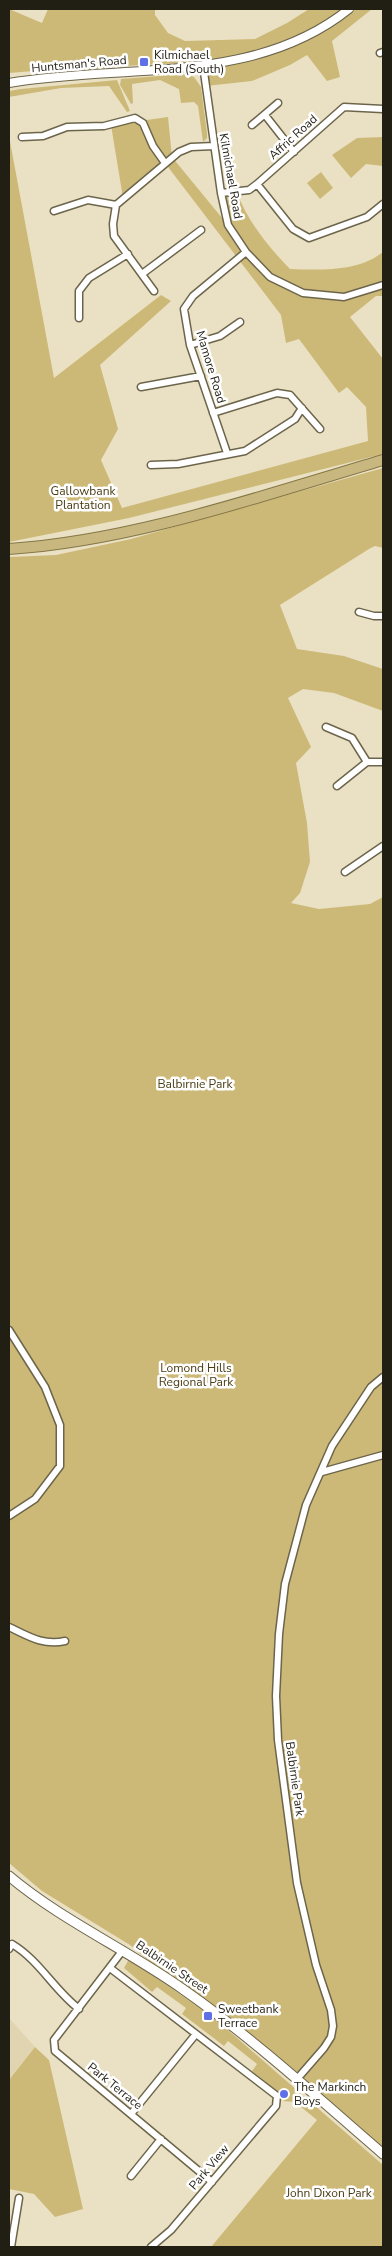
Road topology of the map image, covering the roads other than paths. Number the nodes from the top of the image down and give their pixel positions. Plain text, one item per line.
1 (349, 9) edge
2 (204, 66) junction
3 (9, 83) edge
4 (278, 103) dead end
5 (383, 109) edge
6 (265, 115) junction
7 (252, 126) dead end
8 (22, 137) dead end
9 (214, 146) junction
10 (294, 152) junction
11 (165, 162) junction
12 (257, 184) junction
13 (221, 192) junction
14 (116, 204) junction
15 (383, 204) edge
16 (54, 211) dead end
17 (201, 230) dead end
18 (246, 252) junction
19 (128, 254) junction
20 (142, 274) junction
21 (383, 285) edge
22 (154, 291) dead end
23 (79, 318) dead end
24 (240, 322) dead end
25 (190, 345) junction
26 (201, 376) junction
27 (141, 387) dead end
28 (302, 408) junction
29 (213, 412) junction
30 (320, 429) dead end
31 (227, 453) junction
32 (383, 460) edge
33 (151, 465) dead end
34 (9, 549) edge
35 (359, 612) dead end
36 (383, 616) edge
37 (326, 727) dead end
38 (367, 762) junction
39 (383, 762) edge
40 (337, 786) dead end
41 (383, 846) edge
42 (345, 872) dead end
43 (9, 1330) edge
44 (383, 1377) edge
45 (383, 1455) edge
46 (322, 1472) junction
47 (9, 1516) edge
48 (9, 1627) edge
49 (65, 1641) dead end
50 (9, 1876) edge
51 (10, 1945) edge
52 (123, 1950) junction
53 (110, 1968) junction
54 (79, 2009) junction
55 (196, 2034) junction
56 (297, 2079) junction
57 (131, 2114) junction
58 (161, 2139) junction
59 (383, 2154) edge
60 (131, 2176) dead end
61 (212, 2182) junction
62 (19, 2198) dead end
63 (12, 2223) edge
64 (11, 2247) edge
65 (150, 2247) edge

1 - 2 street, Huntsman's Road
2 - 3 street, Huntsman's Road
2 - 9 street, Kilmichael Road
4 - 6 street
5 - 10 street, Affric Road
6 - 7 street
6 - 10 street
8 - 11 street
9 - 11 street
9 - 13 street, Kilmichael Road
10 - 12 street, Affric Road
11 - 14 street
12 - 13 street, Affric Road
12 - 15 street
13 - 18 street, Kilmichael Road
14 - 16 street
14 - 19 street
17 - 20 street
18 - 21 street, Kilmichael Road
18 - 25 street, Mamore Road
19 - 20 street
19 - 23 street
20 - 22 street
24 - 25 street
25 - 26 street, Mamore Road
26 - 27 street
26 - 29 street, Mamore Road
28 - 29 street
28 - 30 street
28 - 31 street
29 - 31 street, Mamore Road
31 - 33 street
32 - 34 highway
35 - 36 street
37 - 38 street
38 - 39 street
38 - 40 street
41 - 42 street
43 - 47 street
44 - 46 street, Balbirnie Park
45 - 46 street
46 - 56 street, Balbirnie Park
48 - 49 street
50 - 52 main road, Balbirnie Street
51 - 54 street
52 - 53 street
52 - 56 main road, Balbirnie Street
53 - 54 street
53 - 55 street
54 - 57 street, Park Terrace
55 - 57 street
55 - 61 street, Park View
56 - 59 main road, Balbirnie Street
57 - 58 street, Park Terrace
58 - 60 street
58 - 61 street, Park Terrace
61 - 65 street, Park View
62 - 63 street
63 - 64 street

